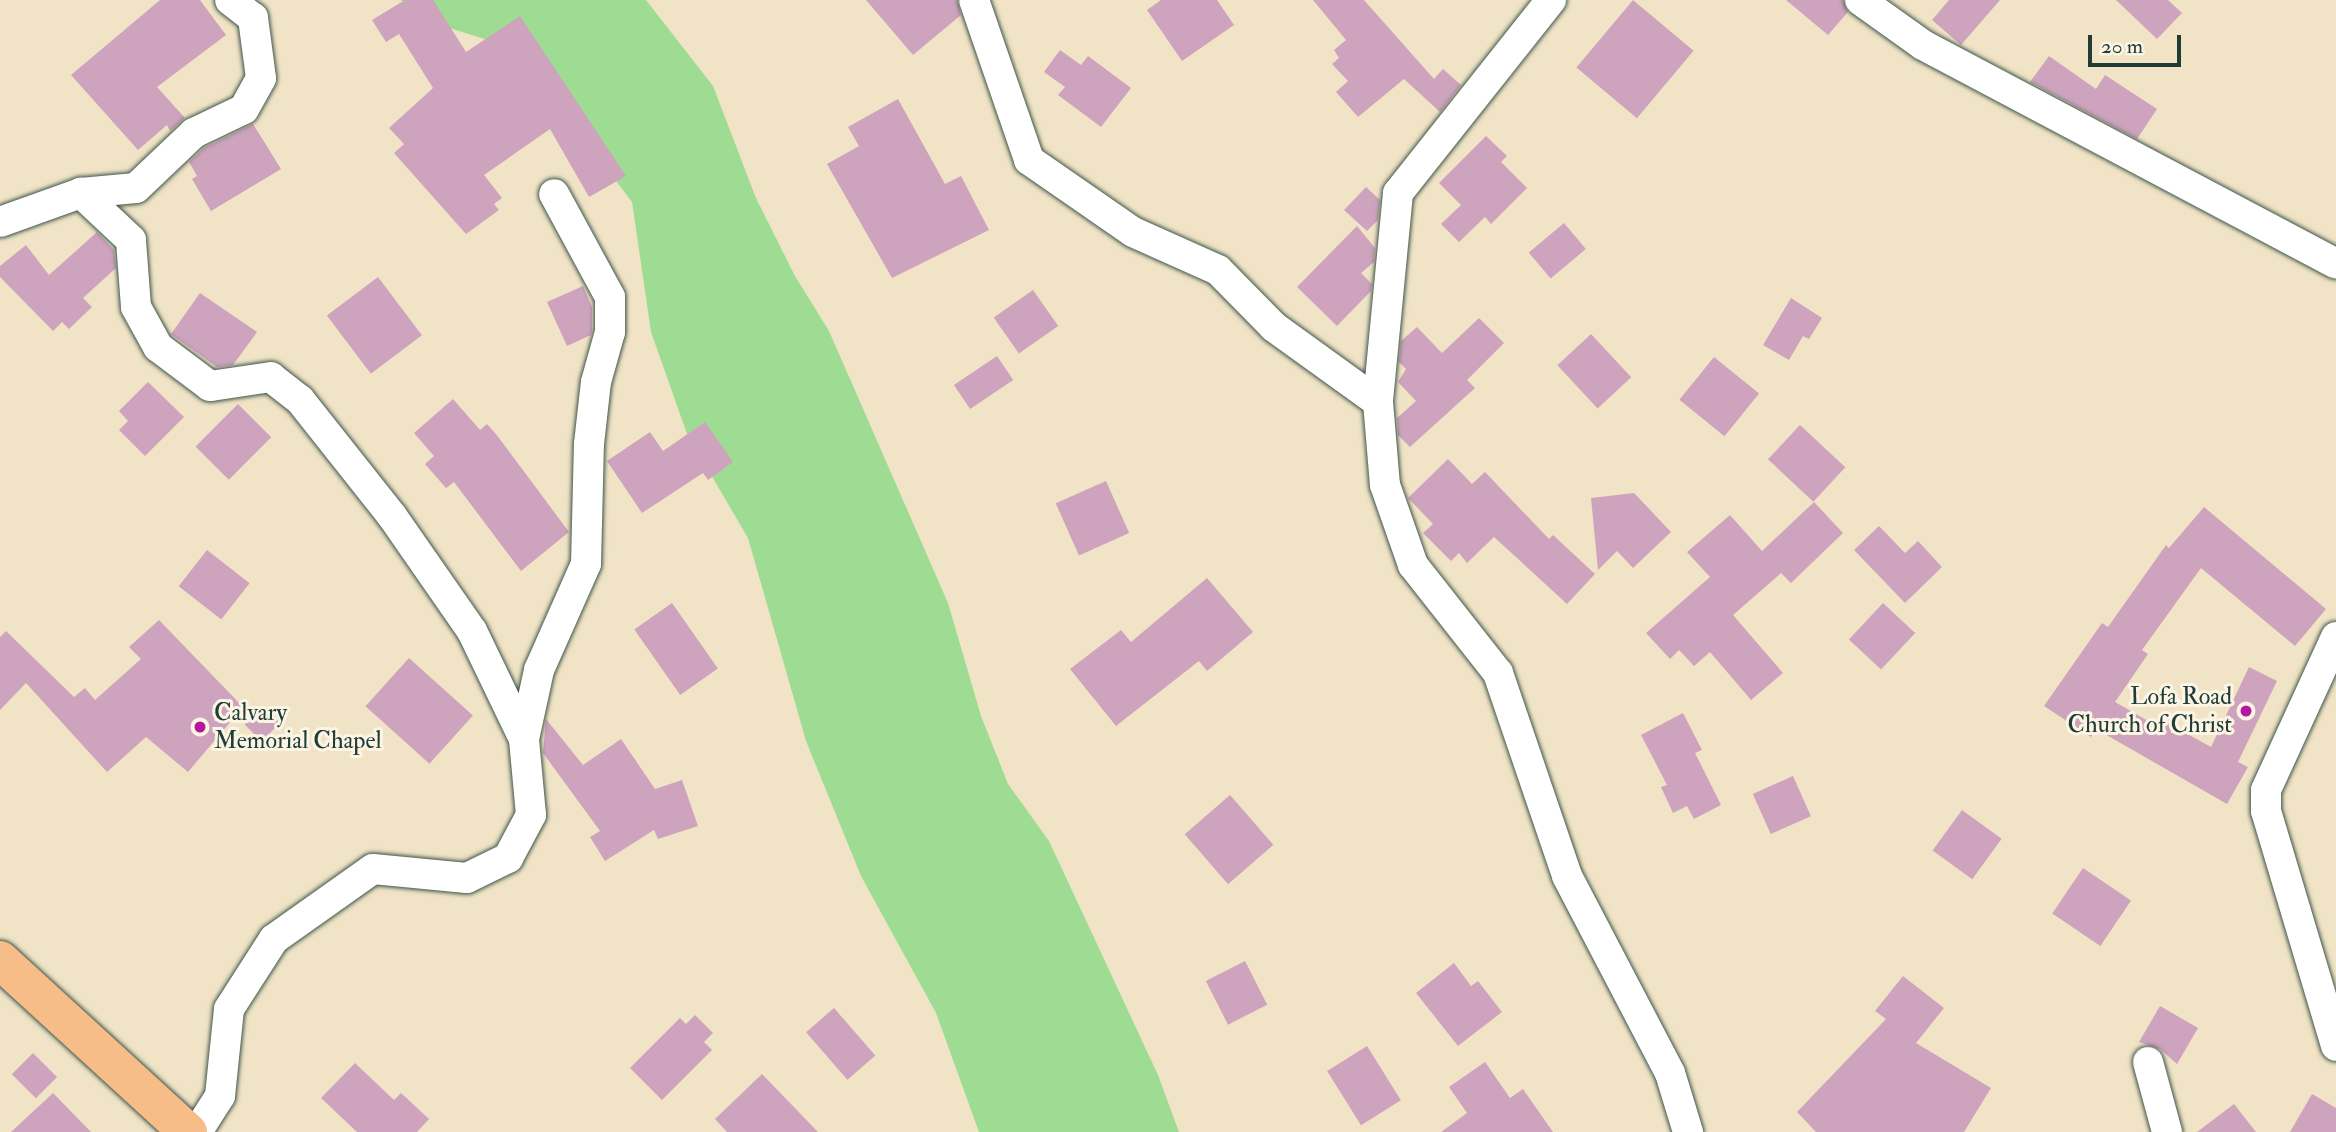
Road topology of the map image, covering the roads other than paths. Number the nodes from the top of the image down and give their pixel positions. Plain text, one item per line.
1 (230, 0) edge
2 (974, 0) edge
3 (1551, 0) edge
4 (1860, 0) edge
5 (81, 193) junction
6 (554, 194) dead end
7 (0, 222) edge
8 (2336, 264) edge
9 (1378, 402) junction
10 (2336, 637) edge
11 (524, 739) junction
12 (0, 960) edge
13 (2336, 1046) edge
14 (2148, 1062) dead end
15 (188, 1132) edge
16 (197, 1132) edge
17 (1688, 1132) edge
18 (2166, 1132) edge

1 - 5 street
2 - 9 street
3 - 9 street
4 - 8 street
5 - 7 street
5 - 11 street
6 - 11 street
9 - 17 street
10 - 13 street
11 - 16 street
12 - 15 highway
14 - 18 street

